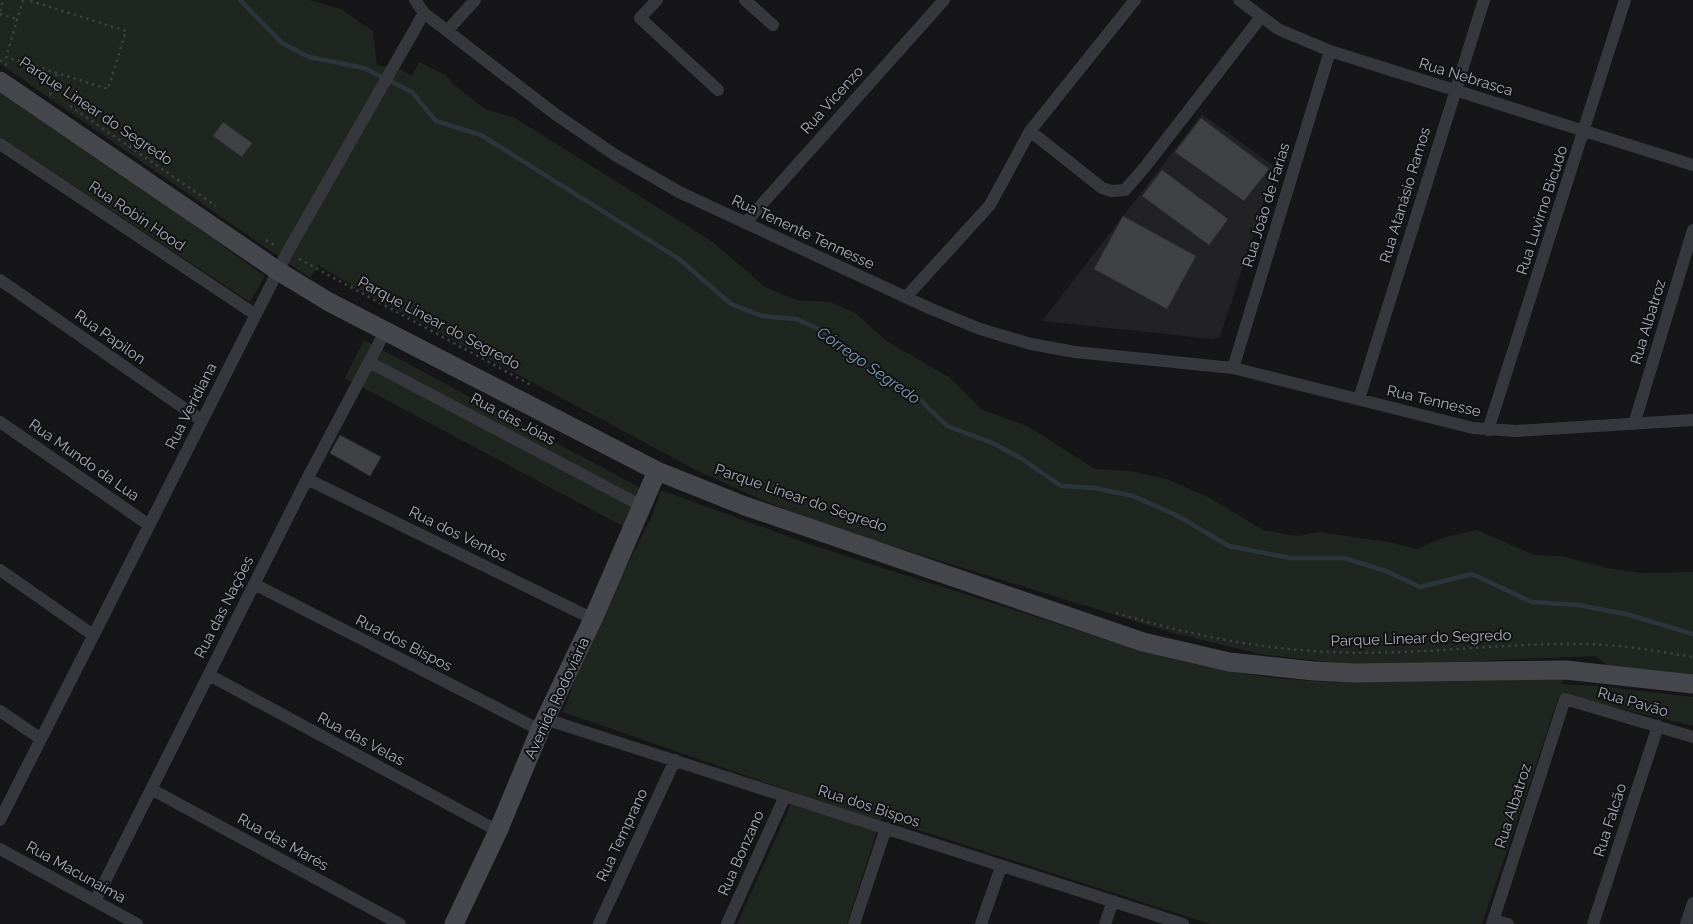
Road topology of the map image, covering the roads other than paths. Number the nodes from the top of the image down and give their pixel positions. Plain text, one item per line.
1 (415, 0) edge
2 (475, 0) edge
3 (657, 0) edge
4 (745, 0) edge
5 (944, 0) edge
6 (1134, 0) edge
7 (1239, 0) edge
8 (1484, 0) edge
9 (1625, 0) edge
10 (424, 13) junction
11 (1261, 17) junction
12 (773, 25) dead end
13 (447, 31) junction
14 (1330, 51) junction
15 (7, 75) edge
16 (718, 90) dead end
17 (1454, 90) junction
18 (1030, 131) junction
19 (1585, 131) junction
20 (0, 144) edge
21 (1693, 165) edge
22 (746, 223) junction
23 (1693, 230) edge
24 (278, 271) junction
25 (0, 280) edge
26 (906, 297) junction
27 (256, 315) junction
28 (386, 330) junction
29 (369, 362) junction
30 (1232, 368) junction
31 (1359, 400) junction
32 (201, 420) junction
33 (1693, 420) edge
34 (0, 422) edge
35 (1634, 424) junction
36 (1488, 430) junction
37 (657, 471) junction
38 (307, 479) junction
39 (642, 506) junction
40 (149, 524) junction
41 (0, 570) edge
42 (254, 584) junction
43 (594, 619) junction
44 (93, 635) junction
45 (209, 675) junction
46 (1693, 684) edge
47 (1564, 699) joint
48 (0, 711) edge
49 (543, 724) junction
50 (1658, 726) junction
51 (1693, 737) edge
52 (41, 739) junction
53 (675, 760) junction
54 (151, 789) junction
55 (785, 796) junction
56 (0, 820) edge
57 (886, 828) junction
58 (498, 831) junction
59 (0, 850) edge
60 (1001, 867) junction
61 (95, 901) junction
62 (1113, 901) junction
63 (1692, 908) edge
64 (1492, 922) edge
65 (137, 924) edge
66 (400, 924) edge
67 (454, 924) edge
68 (599, 924) edge
69 (727, 924) edge
70 (854, 924) edge
71 (981, 924) edge
72 (1105, 924) edge
73 (1182, 924) edge
74 (1508, 924) edge
75 (1593, 924) edge
76 (1686, 924) edge

1 - 10 street, Rua Tenente Tennesse
2 - 13 street
3 - 16 street
4 - 12 street
5 - 22 street, Rua Vicenzo
6 - 18 street
7 - 11 street, Rua Nebrasca
8 - 17 street, Rua Atanásio Ramos
9 - 19 street, Rua Luvirno Bicudo
10 - 13 street, Rua Tenente Tennesse
10 - 24 street, Rua Veridiana
11 - 14 street, Rua Nebrasca
11 - 18 street
13 - 22 street, Rua Tenente Tennesse
14 - 17 street, Rua Nebrasca
14 - 30 street, Rua João de Farias
15 - 24 main road
17 - 19 street, Rua Nebrasca
17 - 31 street, Rua Atanásio Ramos
18 - 26 street
19 - 21 street, Rua Nebrasca
19 - 36 street, Rua Luvirno Bicudo
20 - 27 street, Rua Robin Hood
22 - 26 street, Rua Tenente Tennesse
23 - 35 street, Rua Albatroz
24 - 27 street, Rua Veridiana
24 - 28 main road
25 - 32 street, Rua Papilon
26 - 30 street, Rua Tenente Tennesse
27 - 32 street, Rua Veridiana
28 - 29 street, Rua das Nações
28 - 37 main road
29 - 38 street, Rua das Nações
29 - 39 street, Rua das Jóias
30 - 31 street, Rua Tennesse
31 - 36 street, Rua Tennesse
32 - 40 street, Rua Veridiana
33 - 35 street, Rua Tennesse
34 - 40 street, Rua Mundo da Lua
35 - 36 street, Rua Tennesse
37 - 39 main road, Avenida Rodoviária
37 - 46 main road
38 - 42 street, Rua das Nações
38 - 43 street, Rua dos Ventos
39 - 43 main road, Avenida Rodoviária
40 - 44 street, Rua Veridiana
41 - 44 street
42 - 45 street, Rua das Nações
42 - 49 street, Rua dos Bispos
43 - 49 main road, Avenida Rodoviária
44 - 52 street, Rua Veridiana
45 - 54 street, Rua das Nações
45 - 58 street, Rua das Velas
47 - 50 street, Rua Pavão
47 - 64 street, Rua Albatroz
48 - 52 street
49 - 53 street, Rua dos Bispos
49 - 58 main road, Avenida Rodoviária
50 - 51 street, Rua Pavão
50 - 75 street, Rua Falcão
52 - 56 street, Rua Veridiana
53 - 55 street, Rua dos Bispos
53 - 68 street, Rua Temprano
54 - 61 street, Rua das Nações
54 - 66 street, Rua das Marés
55 - 57 street, Rua dos Bispos
55 - 69 street, Rua Bonzano
57 - 60 street, Rua dos Bispos
57 - 70 street
58 - 67 main road, Avenida Rodoviária
59 - 61 street, Rua Macunaíma
60 - 62 street, Rua dos Bispos
60 - 71 street
61 - 65 street, Rua Macunaíma
62 - 72 street
62 - 73 street, Rua dos Bispos
63 - 76 street
64 - 74 street

